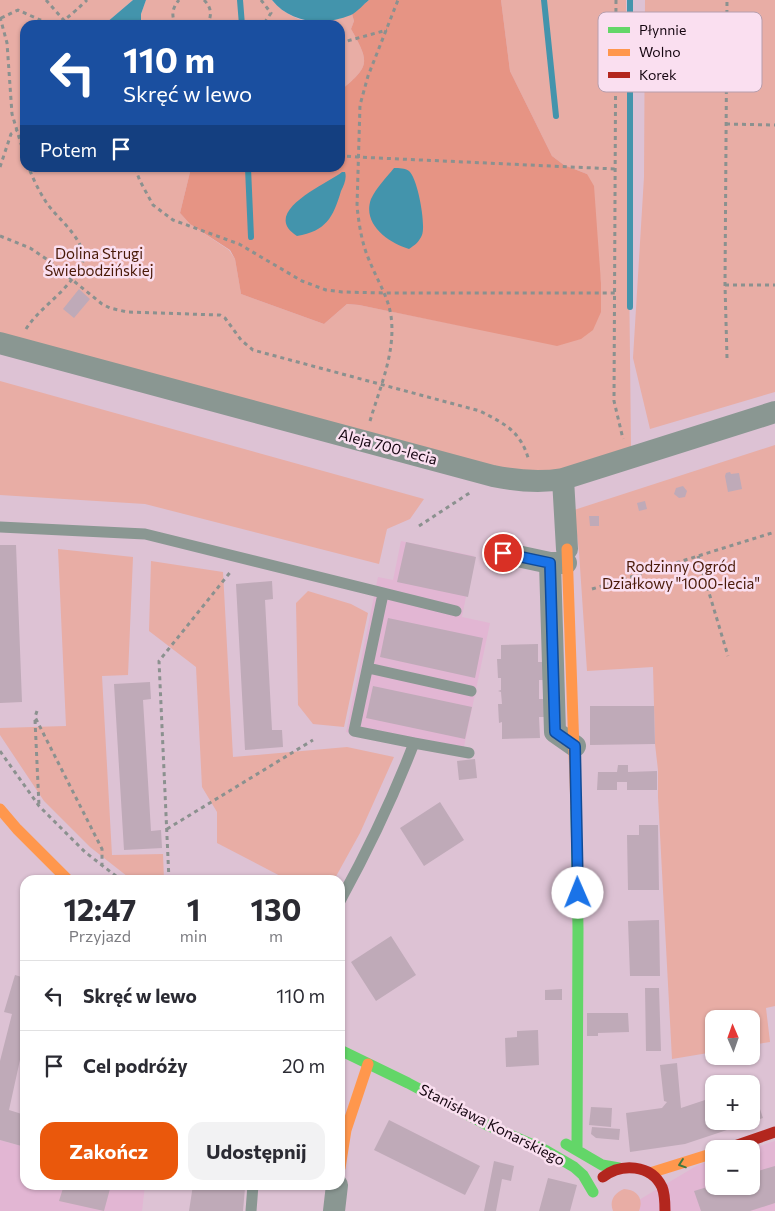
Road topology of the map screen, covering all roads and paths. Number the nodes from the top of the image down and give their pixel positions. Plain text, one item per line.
1 (46, 0) edge
2 (87, 0) edge
3 (178, 0) edge
4 (204, 0) edge
5 (262, 0) edge
6 (398, 0) edge
7 (1, 18) edge
8 (43, 20) edge
9 (64, 20) edge
10 (66, 20) edge
11 (174, 20) edge
12 (210, 20) edge
13 (266, 20) edge
14 (387, 30) junction
15 (345, 42) edge
16 (616, 92) edge
17 (726, 92) edge
18 (725, 124) junction
19 (775, 124) edge
20 (17, 130) junction
21 (20, 140) edge
22 (345, 156) edge
23 (357, 157) junction
24 (0, 167) edge
25 (616, 168) junction
26 (30, 172) edge
27 (137, 172) edge
28 (0, 236) edge
29 (72, 280) junction
30 (725, 284) junction
31 (775, 285) edge
32 (385, 293) junction
33 (615, 293) junction
34 (8, 345) edge
35 (727, 358) dead end
36 (381, 384) junction
37 (775, 412) edge
38 (364, 441) junction
39 (627, 459) junction
40 (493, 476) junction
41 (563, 479) junction
42 (528, 482) junction
43 (419, 526) dead end
44 (0, 527) edge
45 (775, 532) edge
46 (503, 553) dead end
47 (698, 556) junction
48 (242, 558) junction
49 (562, 558) junction
50 (383, 594) junction
51 (570, 594) junction
52 (456, 611) dead end
53 (728, 656) dead end
54 (368, 668) junction
55 (471, 691) dead end
56 (37, 711) dead end
57 (35, 717) junction
58 (313, 740) dead end
59 (414, 743) junction
60 (575, 746) junction
61 (0, 751) edge
62 (469, 753) dead end
63 (39, 806) junction
64 (0, 809) edge
65 (166, 829) junction
66 (9, 831) edge
67 (102, 866) junction
68 (62, 875) edge
69 (114, 875) edge
70 (169, 875) edge
71 (345, 892) edge
72 (345, 1052) edge
73 (368, 1064) junction
74 (408, 1083) junction
75 (480, 1109) dead end
76 (775, 1132) edge
77 (345, 1136) edge
78 (555, 1139) dead end
79 (752, 1140) edge
80 (577, 1149) junction
81 (705, 1156) edge
82 (619, 1168) junction
83 (650, 1173) junction
84 (252, 1190) edge
85 (337, 1190) edge
86 (675, 1192) dead end
87 (250, 1211) edge
88 (334, 1211) edge
89 (666, 1211) edge

1 - 9 path
2 - 10 path
3 - 11 path
4 - 12 path
5 - 13 path
6 - 14 path
7 - 8 path
7 - 20 path
14 - 15 path
14 - 23 path
16 - 25 path
17 - 18 path
18 - 19 path
18 - 30 path
20 - 21 path
20 - 24 path
22 - 23 path
23 - 25 path
23 - 32 path
25 - 33 path
26 - 29 path
27 - 32 path
28 - 29 path
29 - 34 path
29 - 36 path
30 - 31 path
30 - 35 path
32 - 33 path
32 - 36 path
33 - 39 path
34 - 38 street, Aleja 700-lecia
36 - 38 path
36 - 42 path
37 - 39 street, Aleja 700-lecia
38 - 40 street, Aleja 700-lecia
39 - 41 street, Aleja 700-lecia
40 - 42 street, Aleja 700-lecia
40 - 43 path
41 - 42 street, Aleja 700-lecia
41 - 49 street
44 - 48 lane
45 - 47 path
46 - 49 street
47 - 51 path
47 - 53 path
48 - 50 lane
48 - 65 path
49 - 51 street
49 - 60 street
50 - 52 lane
50 - 54 lane
51 - 60 street
54 - 55 lane
54 - 59 lane
56 - 57 path
57 - 63 path
57 - 67 path
58 - 65 path
59 - 62 lane
59 - 71 lane
60 - 80 street
61 - 63 path
63 - 67 path
64 - 66 street
65 - 70 path
66 - 68 street
67 - 69 path
72 - 73 street, Stanisława Konarskiego
73 - 74 street, Stanisława Konarskiego
73 - 77 street
74 - 75 street, Stanisława Konarskiego
74 - 82 street, Stanisława Konarskiego
76 - 79 street
78 - 80 street, Stanisława Konarskiego
80 - 82 street, Stanisława Konarskiego
81 -> 83 street
82 - 83 street, Stanisława Konarskiego
83 - 89 street
84 - 87 lane
85 - 88 street
86 - 89 street

